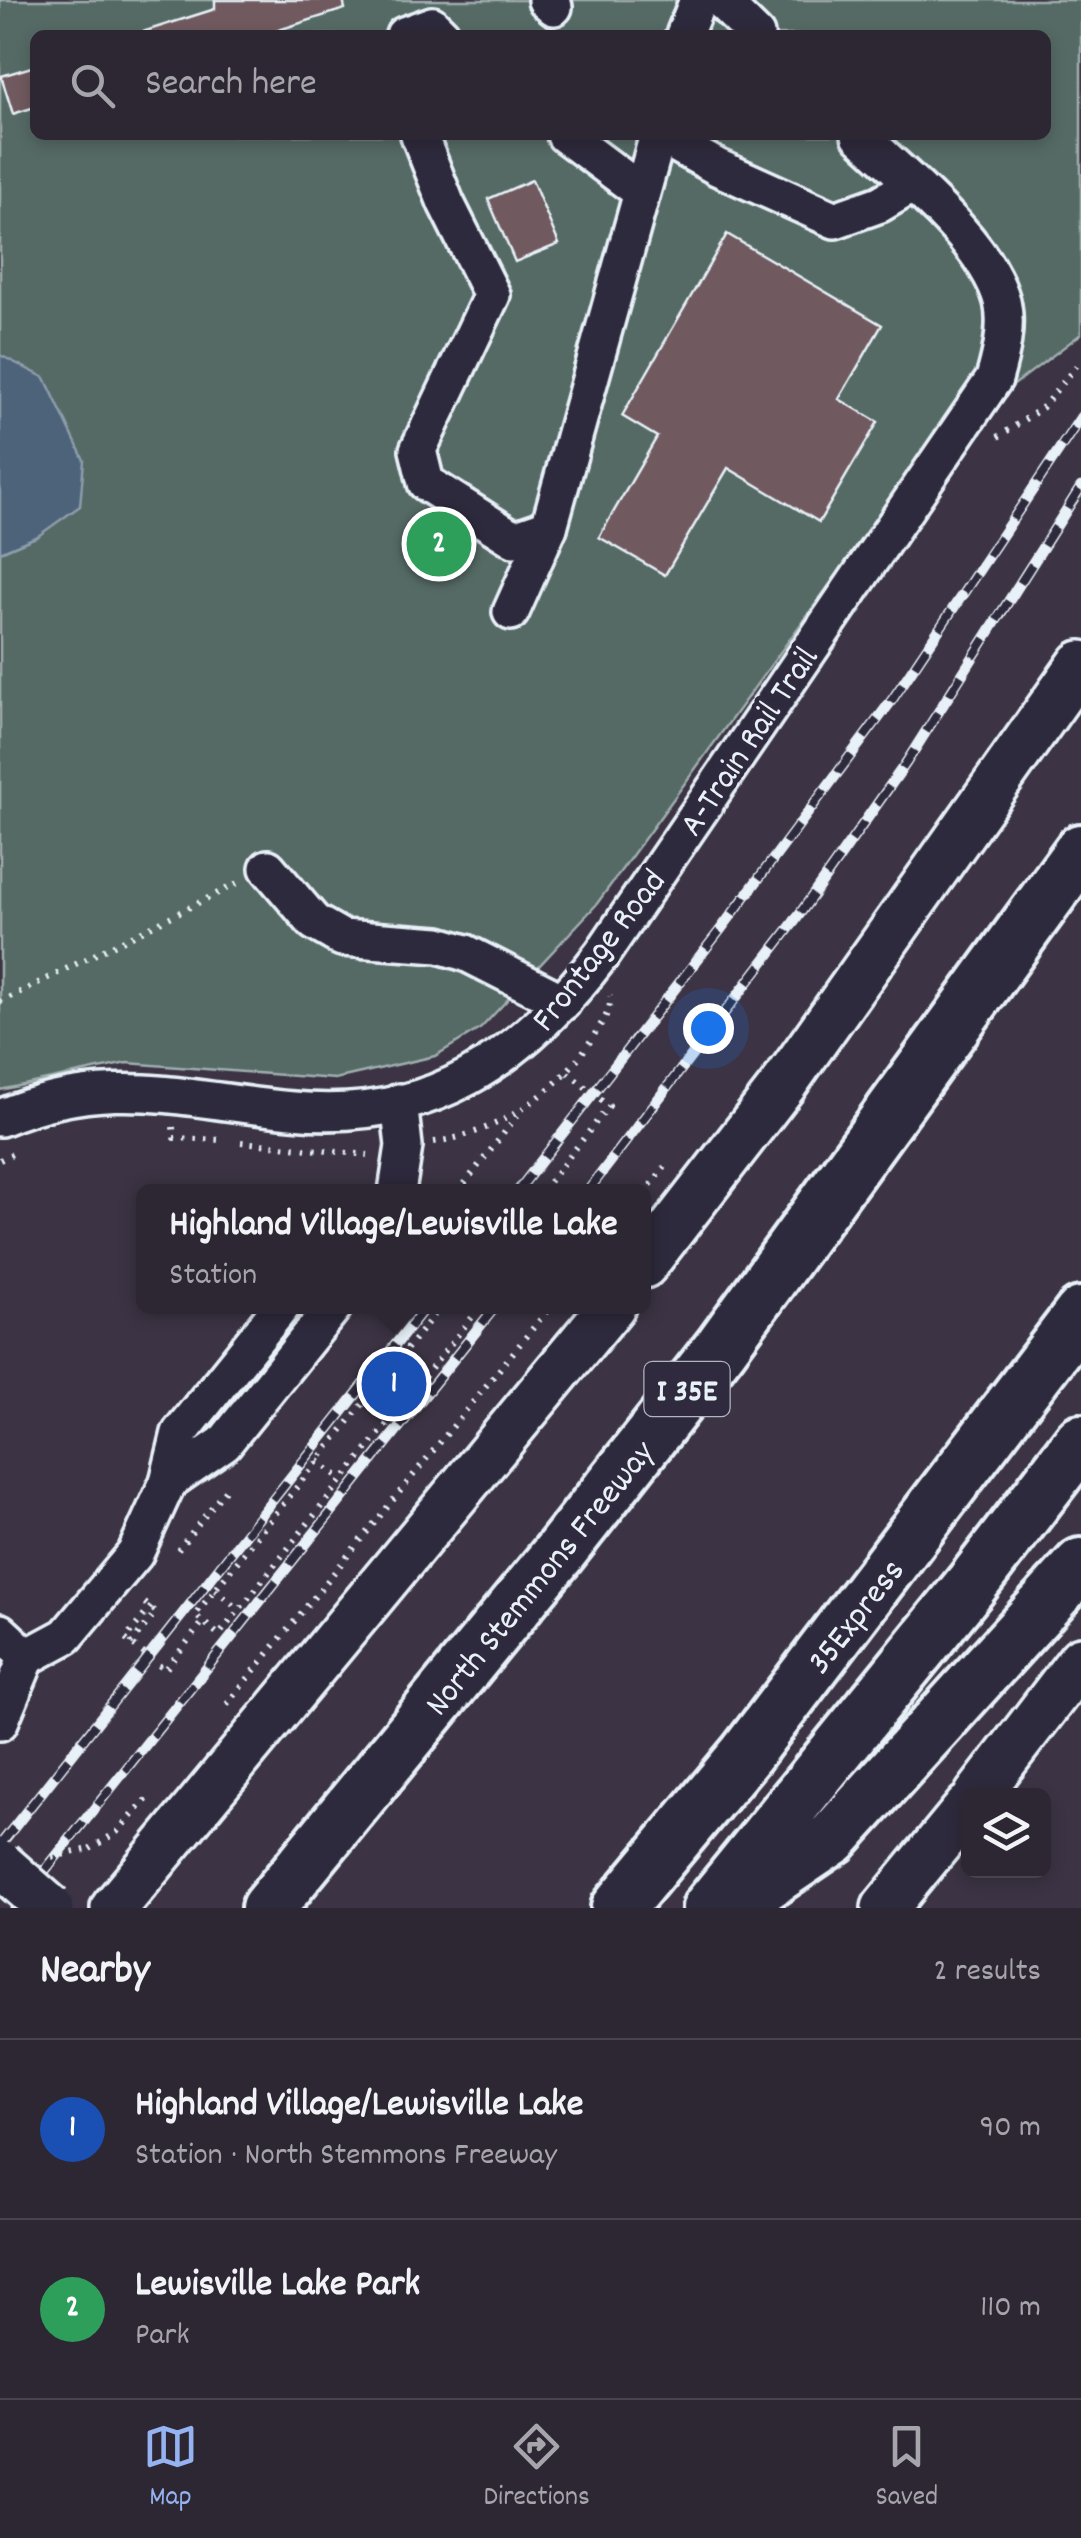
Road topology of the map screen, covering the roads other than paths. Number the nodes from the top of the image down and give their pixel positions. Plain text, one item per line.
1 (698, 0) edge
2 (720, 0) edge
3 (686, 30) edge
4 (751, 30) edge
5 (421, 140) edge
6 (572, 140) edge
7 (657, 140) edge
8 (668, 140) edge
9 (865, 140) edge
10 (912, 185) junction
11 (640, 191) junction
12 (549, 527) junction
13 (511, 612) dead end
14 (1081, 664) edge
15 (1081, 851) edge
16 (268, 868) road end
17 (562, 1002) junction
18 (399, 1102) junction
19 (0, 1118) edge
20 (398, 1184) edge
21 (651, 1256) edge
22 (276, 1314) edge
23 (328, 1314) edge
24 (605, 1314) edge
25 (1081, 1314) edge
26 (1081, 1441) edge
27 (168, 1482) junction
28 (1081, 1565) edge
29 (0, 1632) edge
30 (27, 1657) junction
31 (1081, 1660) edge
32 (0, 1722) edge
33 (983, 1788) edge
34 (961, 1816) edge
35 (0, 1864) edge
36 (50, 1908) edge
37 (114, 1908) edge
38 (268, 1908) edge
39 (618, 1908) edge
40 (710, 1908) edge
41 (730, 1908) edge
42 (885, 1908) edge

1 - 3 street
2 - 4 street
5 - 12 street
6 - 11 street
7 - 11 street
8 - 10 street
9 - 10 street, Frontage Road
10 - 17 street, Frontage Road
11 - 12 street
12 - 13 street
14 - 21 main road
15 - 38 highway, North Stemmons Freeway / I 35E
16 - 17 street
17 - 18 street, Frontage Road
18 - 19 street, Frontage Road
18 - 20 street
22 - 27 street
23 - 27 street
24 - 37 main road
25 - 39 highway, 35Express
26 - 40 highway
27 - 30 street
28 - 41 highway
29 - 30 street
30 - 32 street
31 - 33 main road
34 - 42 main road
35 - 36 main road, bridge

